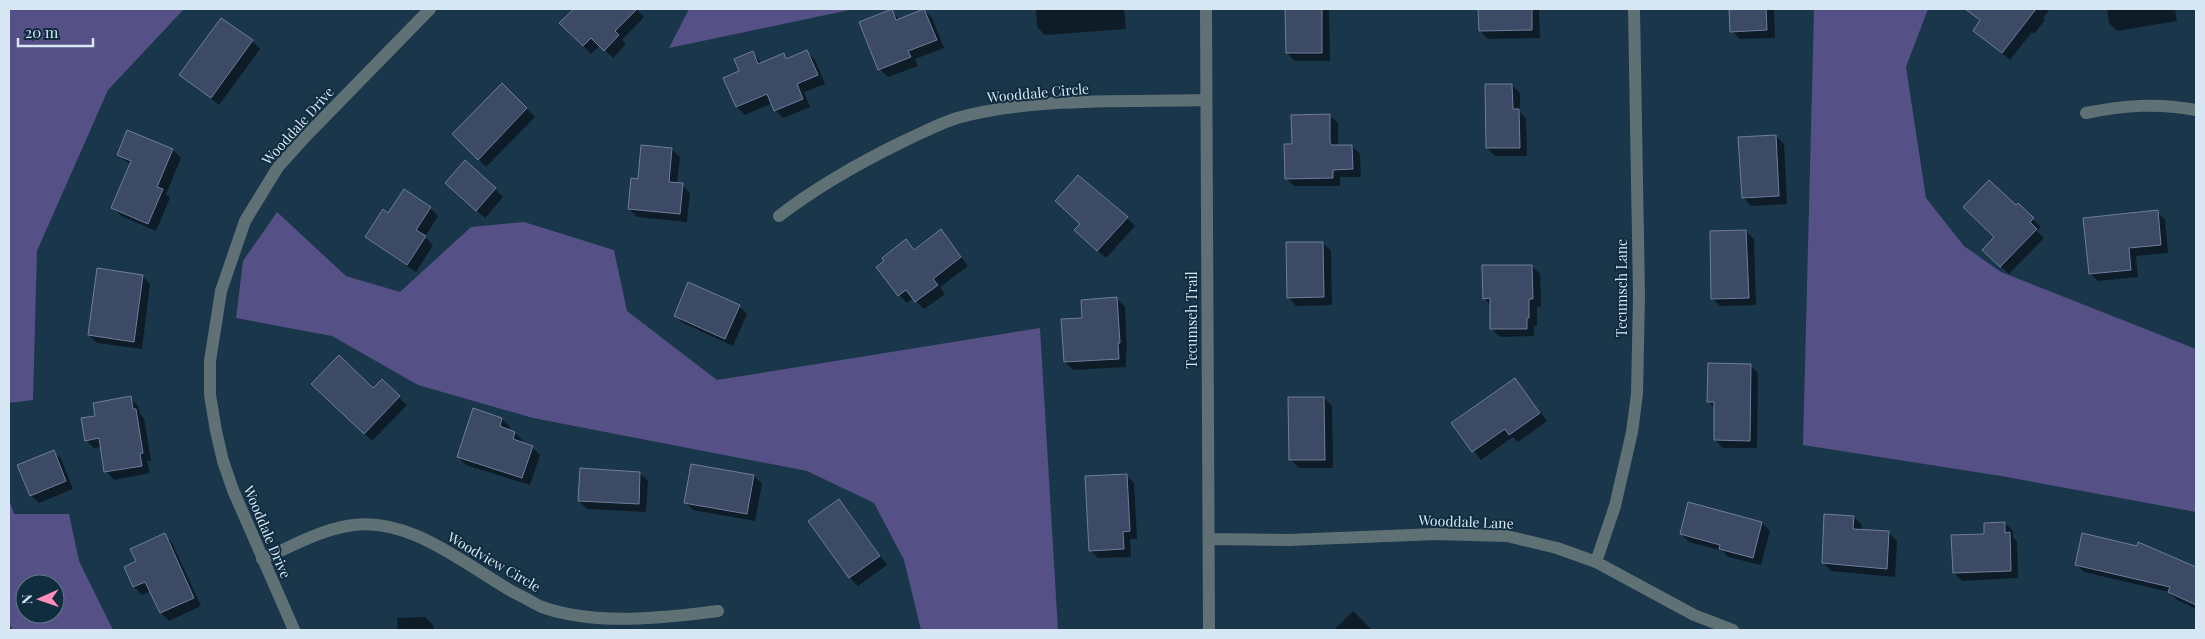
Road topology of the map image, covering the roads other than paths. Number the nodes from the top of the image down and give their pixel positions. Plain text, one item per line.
1 (430, 9) edge
2 (1206, 9) edge
3 (1634, 9) edge
4 (1206, 100) junction
5 (2196, 110) edge
6 (2086, 113) dead end
7 (779, 216) dead end
8 (1209, 539) junction
9 (262, 559) junction
10 (1596, 562) junction
11 (718, 611) dead end
12 (294, 630) edge
13 (1209, 630) edge
14 (1733, 630) edge

1 - 9 street, Wooddale Drive
2 - 4 street, Tecumseh Trail
3 - 10 street, Tecumseh Lane
4 - 7 street, Wooddale Circle
4 - 8 street, Tecumseh Trail
5 - 6 street
8 - 10 street, Wooddale Lane
8 - 13 street, Tecumseh Trail
9 - 11 street, Woodview Circle
9 - 12 street, Wooddale Drive
10 - 14 street, Wooddale Lane

